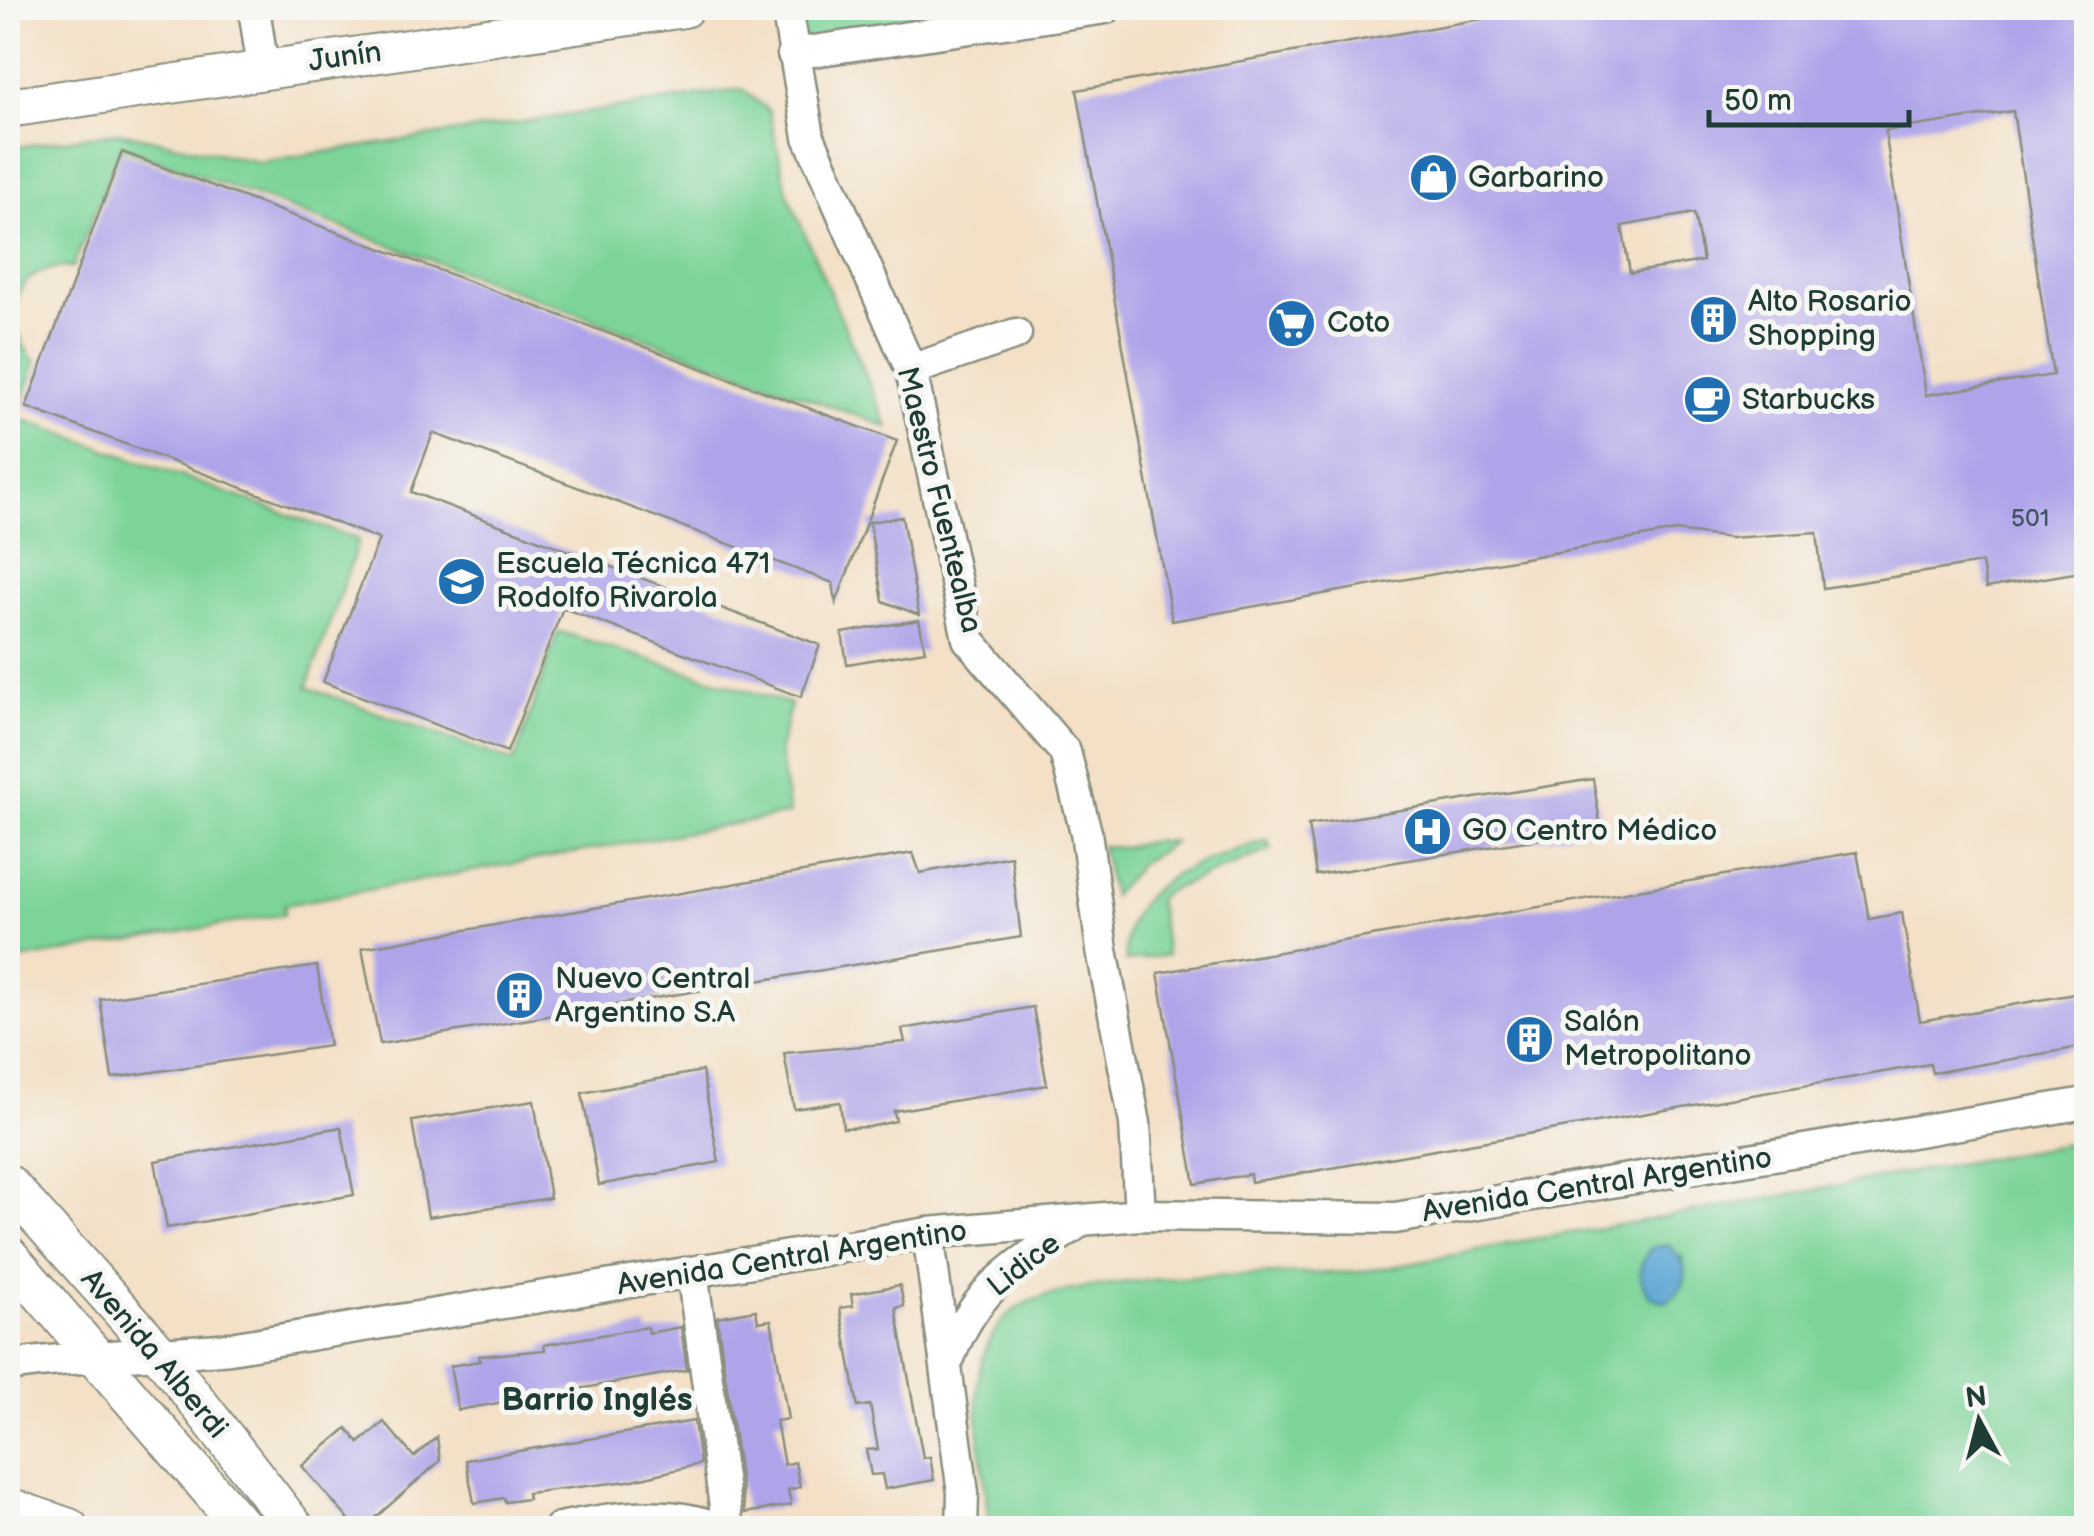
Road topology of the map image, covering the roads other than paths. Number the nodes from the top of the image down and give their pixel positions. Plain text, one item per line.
1 (254, 8) edge
2 (684, 8) edge
3 (786, 8) edge
4 (1106, 8) edge
5 (794, 54) junction
6 (263, 69) junction
7 (8, 108) edge
8 (1016, 334) dead end
9 (911, 370) junction
10 (2086, 1103) edge
11 (8, 1184) edge
12 (1140, 1214) junction
13 (1078, 1223) junction
14 (928, 1232) junction
15 (8, 1255) edge
16 (692, 1272) junction
17 (93, 1354) junction
18 (160, 1355) junction
19 (947, 1362) junction
20 (8, 1366) edge
21 (8, 1507) edge
22 (70, 1528) edge
23 (243, 1528) edge
24 (295, 1528) edge
25 (560, 1528) edge
26 (716, 1528) edge
27 (728, 1528) edge
28 (962, 1528) edge

1 - 6 street
2 - 6 main road, Junín
3 - 5 street, Maestro Fuentealba
4 - 5 street
5 - 9 street, Maestro Fuentealba
6 - 7 main road, Junín
8 - 9 street
9 - 12 street, Maestro Fuentealba
10 - 12 street, Avenida Central Argentino
11 - 18 main road, Avenida Alberdi
12 - 13 street, Avenida Central Argentino
13 - 14 street, Avenida Central Argentino
13 - 19 street, Lidice
14 - 16 street, Avenida Central Argentino
14 - 19 street, Lidice
15 - 17 main road, Avenida Alberdi
16 - 18 street, Avenida Central Argentino
16 - 27 street
17 - 18 street, Avenida Central Argentino
17 - 20 street, Avenida Central Argentino
17 - 23 main road, Avenida Alberdi
18 - 24 main road, Avenida Alberdi
19 - 28 street, Lidice
21 - 22 main road
25 - 26 street

